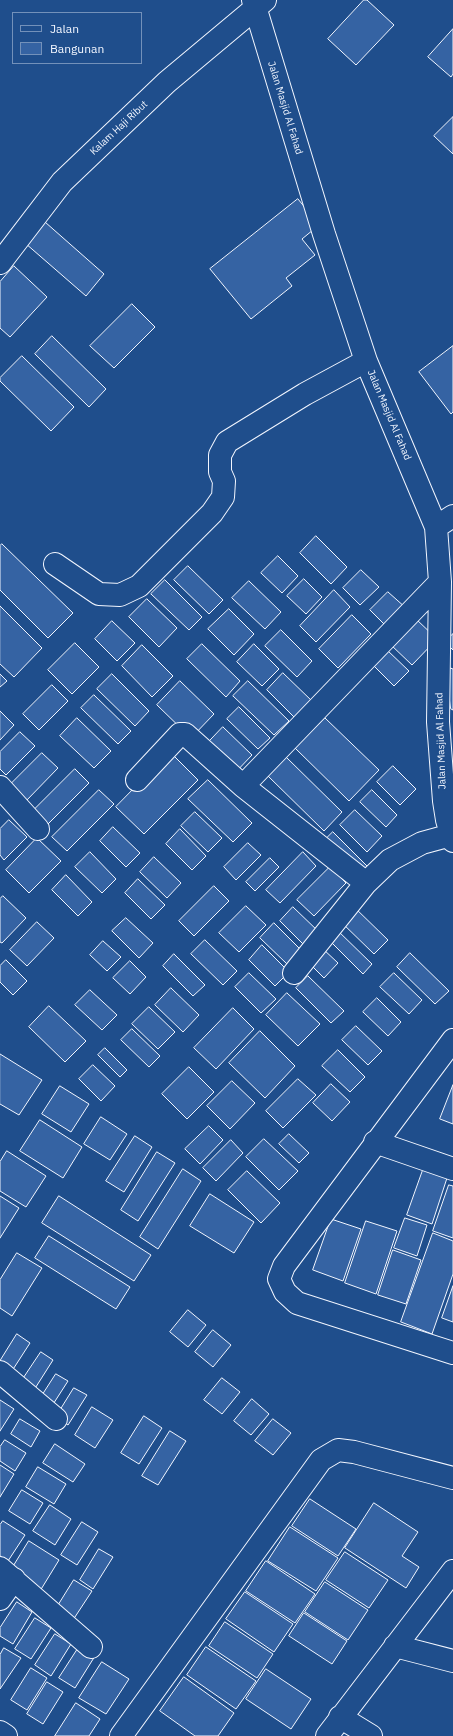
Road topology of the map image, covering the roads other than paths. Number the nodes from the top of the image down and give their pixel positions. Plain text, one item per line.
1 (257, 3) edge
2 (0, 262) edge
3 (366, 361) junction
4 (445, 521) edge
5 (55, 564) dead end
6 (440, 582) junction
7 (137, 780) dead end
8 (243, 786) junction
9 (0, 787) edge
10 (38, 829) dead end
11 (452, 838) edge
12 (366, 883) junction
13 (294, 974) dead end
14 (453, 1040) edge
15 (375, 1142) junction
16 (453, 1170) edge
17 (453, 1353) edge
18 (0, 1372) edge
19 (56, 1419) dead end
20 (453, 1478) edge
21 (453, 1571) edge
22 (7, 1574) edge
23 (0, 1599) edge
24 (395, 1646) junction
25 (91, 1647) dead end
26 (453, 1661) edge
27 (340, 1718) junction
28 (0, 1732) edge
29 (6, 1736) edge
30 (121, 1736) edge
31 (327, 1736) edge
32 (371, 1736) edge

1 - 2 street, Kalam Haji Ribut
1 - 3 street, Jalan Masjid Al Fahad
3 - 4 street, Jalan Masjid Al Fahad
3 - 5 street
4 - 6 street, Jalan Masjid Al Fahad
6 - 8 street
6 - 11 street, Jalan Masjid Al Fahad
7 - 8 street
8 - 12 street
9 - 10 street
11 - 12 street
12 - 13 street
14 - 15 street
15 - 16 street
15 - 17 street
18 - 19 street
20 - 30 street
21 - 24 street
22 - 23 street
22 - 25 street
24 - 26 street
24 - 27 street
27 - 31 street
27 - 32 street
28 - 29 street

